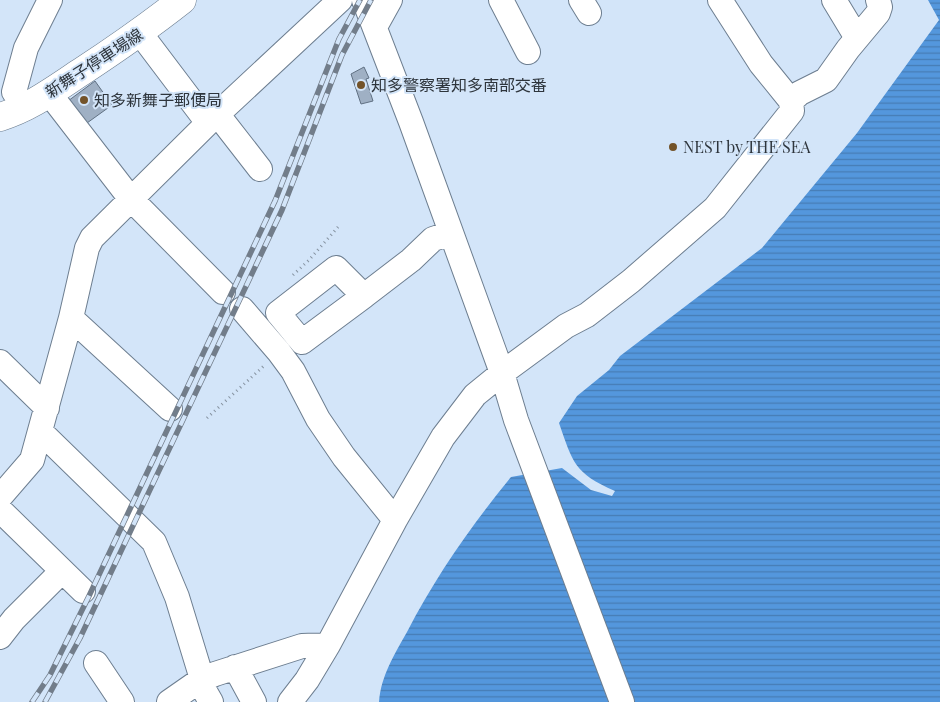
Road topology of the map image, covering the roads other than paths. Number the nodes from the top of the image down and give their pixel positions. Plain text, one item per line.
1 (50, 0) edge
2 (182, 0) edge
3 (340, 0) edge
4 (364, 0) edge
5 (390, 0) edge
6 (501, 0) edge
7 (720, 0) edge
8 (834, 0) edge
9 (878, 0) edge
10 (375, 27) junction
11 (140, 33) junction
12 (857, 38) junction
13 (528, 52) dead end
14 (49, 93) junction
15 (792, 101) junction
16 (25, 108) junction
17 (0, 117) edge
18 (213, 119) junction
19 (260, 169) dead end
20 (130, 198) junction
21 (451, 234) junction
22 (223, 292) dead end
23 (364, 296) dead end
24 (242, 309) dead end
25 (71, 318) junction
26 (0, 362) edge
27 (502, 373) junction
28 (47, 408) junction
29 (170, 409) dead end
30 (40, 431) junction
31 (0, 497) edge
32 (0, 510) edge
33 (395, 520) junction
34 (62, 571) junction
35 (83, 591) dead end
36 (0, 637) edge
37 (328, 645) junction
38 (96, 663) dead end
39 (235, 667) junction
40 (201, 680) junction
41 (122, 702) edge
42 (169, 702) edge
43 (211, 702) edge
44 (254, 702) edge
45 (290, 702) edge
46 (622, 702) edge

1 - 16 street
2 - 11 main road, 新舞子停車場線
3 - 18 street
4 - 10 street
5 - 10 street
6 - 13 street
7 - 15 street
8 - 12 street
9 - 12 street
10 - 21 street
11 - 14 main road, 新舞子停車場線
11 - 18 street
12 - 15 street
14 - 16 main road, 新舞子停車場線
14 - 20 street
15 - 27 street
16 - 17 main road, 新舞子停車場線
18 - 19 street
18 - 20 street
20 - 22 street
20 - 25 street
21 - 23 street
21 - 27 street
24 - 33 street
25 - 28 street
25 - 29 street
26 - 28 street
27 - 33 street
27 - 46 street
28 - 30 street
30 - 31 street
30 - 40 street
32 - 34 street
33 - 37 street
34 - 35 street
34 - 36 street
37 - 39 street
37 - 45 street
38 - 41 street
39 - 40 street
39 - 44 street
40 - 42 street
40 - 43 street

